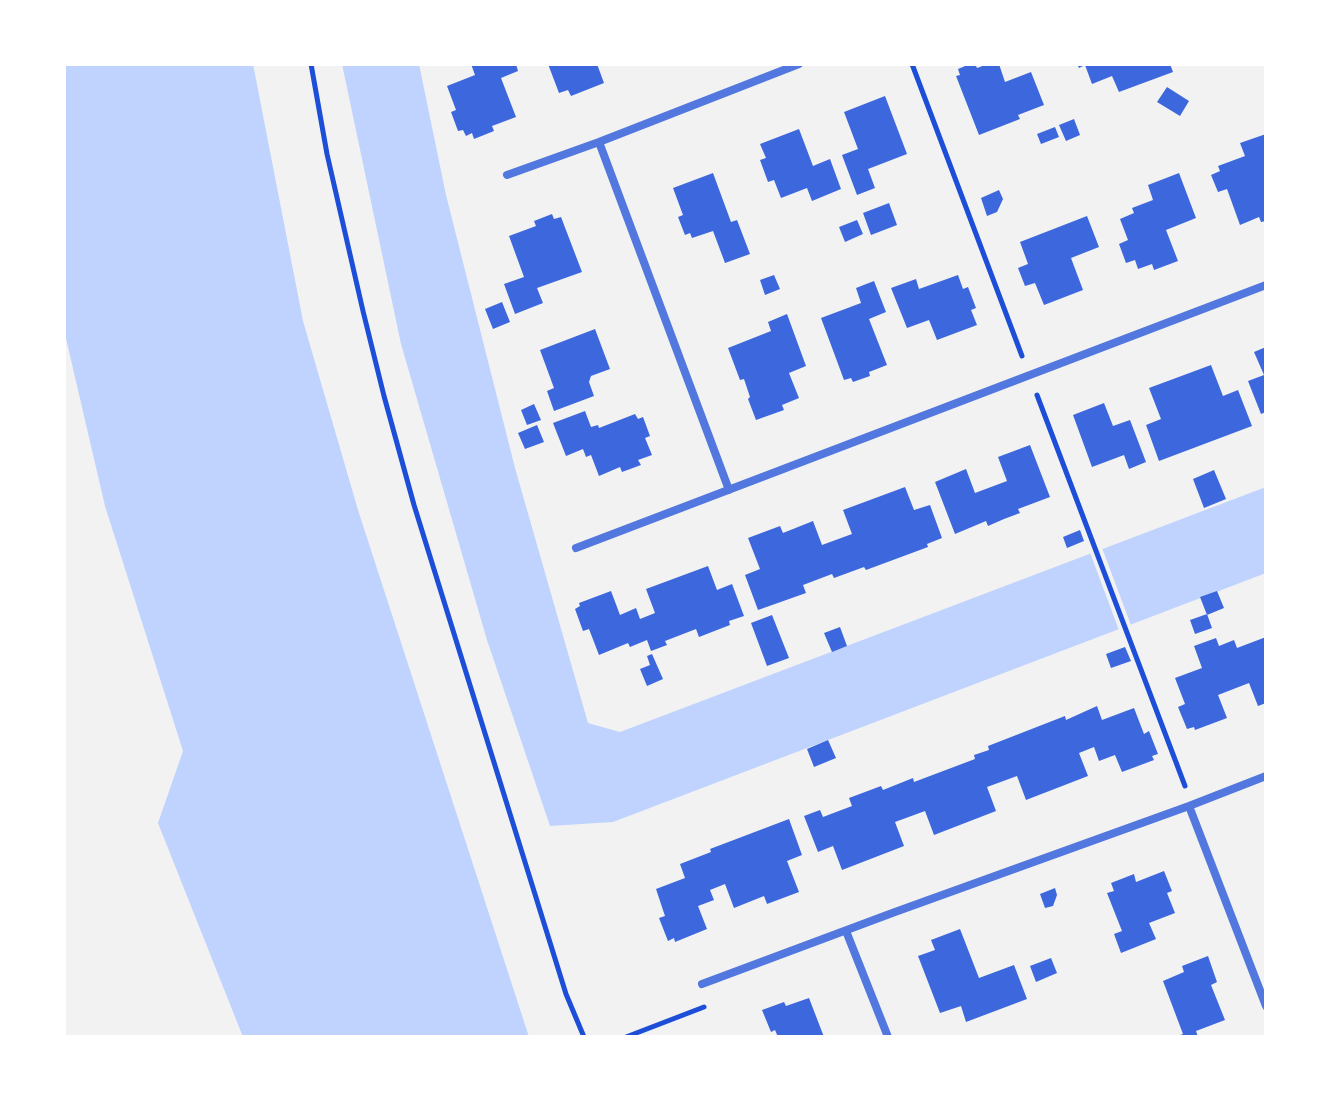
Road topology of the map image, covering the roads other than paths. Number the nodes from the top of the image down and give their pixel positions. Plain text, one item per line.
1 (799, 64) edge
2 (599, 142) junction
3 (507, 175) dead end
4 (1266, 285) edge
5 (729, 490) junction
6 (576, 548) dead end
7 (1266, 776) edge
8 (1189, 806) junction
9 (846, 931) junction
10 (702, 984) dead end
11 (1266, 1006) edge
12 (888, 1037) edge

1 - 2 street
2 - 3 street
2 - 5 street
4 - 5 street
5 - 6 street
7 - 8 street
8 - 9 street
8 - 11 street
9 - 10 street
9 - 12 street

